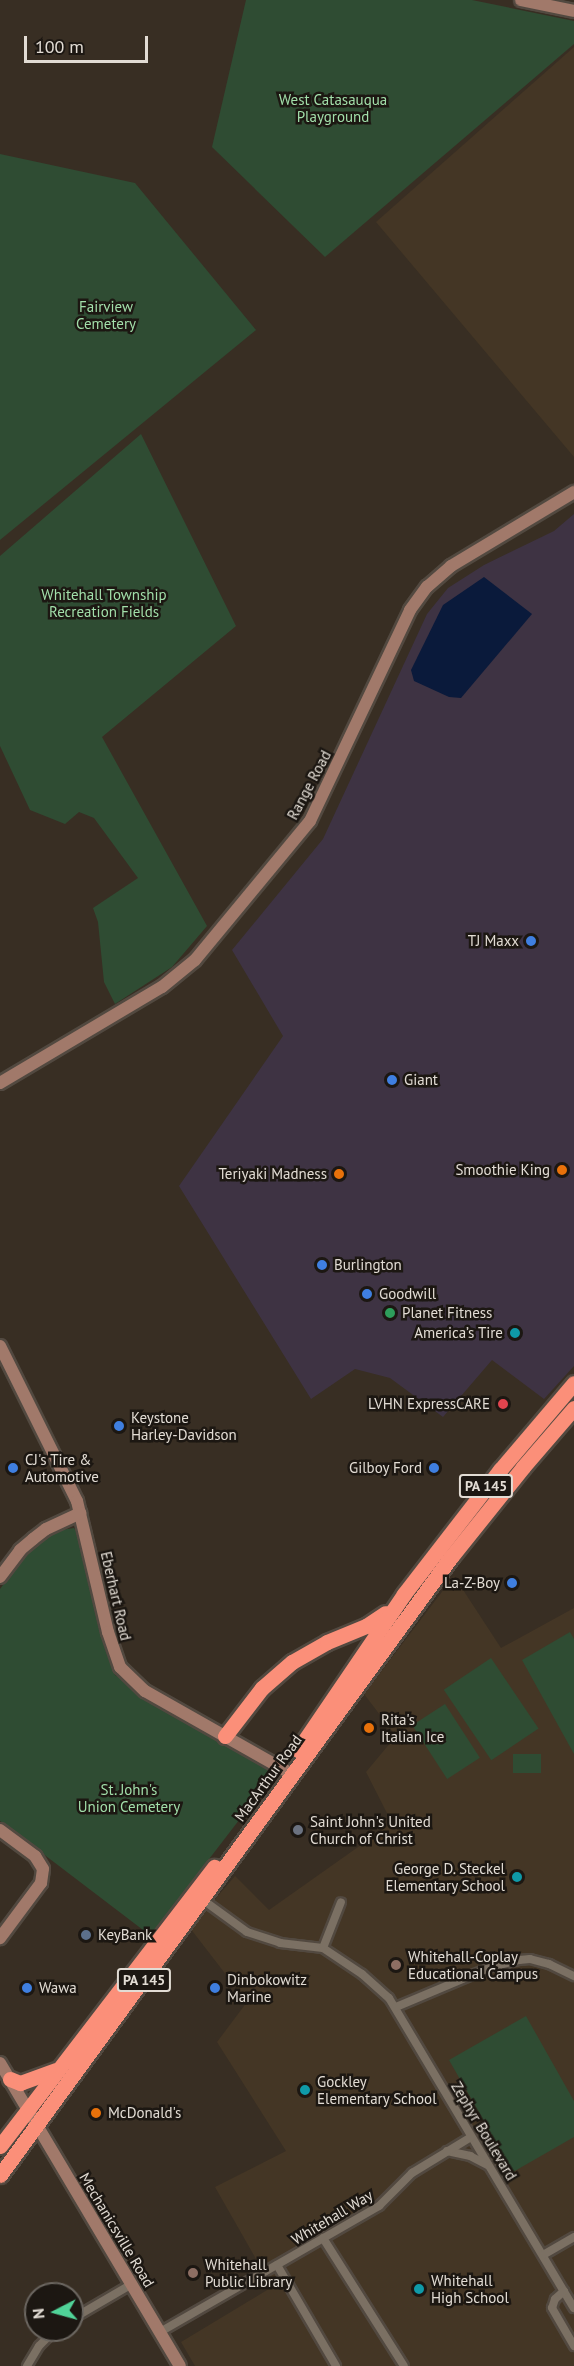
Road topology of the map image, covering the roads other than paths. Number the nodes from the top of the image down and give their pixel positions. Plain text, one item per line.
1 (521, 0) edge
2 (574, 11) edge
3 (574, 492) edge
4 (0, 1083) edge
5 (0, 1346) edge
6 (574, 1383) edge
7 (574, 1408) edge
8 (81, 1513) junction
9 (0, 1577) edge
10 (404, 1594) junction
11 (225, 1736) junction
12 (289, 1772) junction
13 (0, 1830) edge
14 (203, 1900) junction
15 (341, 1902) dead end
16 (0, 1938) edge
17 (323, 1948) junction
18 (574, 1976) edge
19 (396, 2007) junction
20 (0, 2063) edge
21 (58, 2069) junction
22 (10, 2079) junction
23 (28, 2109) junction
24 (38, 2124) junction
25 (471, 2137) junction
26 (0, 2146) edge
27 (447, 2151) junction
28 (488, 2165) junction
29 (0, 2175) edge
30 (574, 2237) edge
31 (323, 2238) junction
32 (543, 2255) junction
33 (277, 2265) junction
34 (132, 2284) junction
35 (564, 2291) junction
36 (574, 2308) edge
37 (84, 2312) edge
38 (160, 2332) junction
39 (43, 2342) edge
40 (574, 2346) edge
41 (27, 2366) edge
42 (180, 2366) edge
43 (336, 2366) edge
44 (404, 2366) edge

1 - 2 street
3 - 4 street, Range Road
5 - 8 street, Eberhart Road
6 - 10 highway, MacArthur Road / PA 145
7 - 12 highway, MacArthur Road / PA 145
8 - 9 street
8 - 11 street, Eberhart Road
10 - 11 highway
10 - 12 highway, MacArthur Road / PA 145
11 - 12 street, Eberhart Road
12 - 14 highway, MacArthur Road / PA 145
12 - 21 highway, MacArthur Road / PA 145
13 - 16 street
14 - 17 street, Zephyr Boulevard
14 - 24 highway, MacArthur Road / PA 145
15 - 17 street
17 - 19 street, Zephyr Boulevard
18 - 19 street
19 - 25 street, Zephyr Boulevard
20 - 22 street, Mechanicsville Road
21 - 22 highway
21 - 23 highway, MacArthur Road / PA 145
22 - 23 street, Mechanicsville Road
23 - 24 street, Mechanicsville Road
23 - 26 highway, MacArthur Road / PA 145
24 - 29 highway, MacArthur Road / PA 145
24 - 34 street, Mechanicsville Road
25 - 27 street, Whitehall Way
25 - 28 street, Zephyr Boulevard
27 - 28 street
27 - 31 street, Whitehall Way
28 - 32 street, Zephyr Boulevard
30 - 32 street
31 - 33 street, Whitehall Way
31 - 44 street
32 - 35 street, Zephyr Boulevard
33 - 38 street, Whitehall Way
33 - 43 street
34 - 37 street
34 - 38 street, Mechanicsville Road
35 - 36 street, Zephyr Boulevard
35 - 40 street
38 - 42 street, Mechanicsville Road
39 - 41 street

